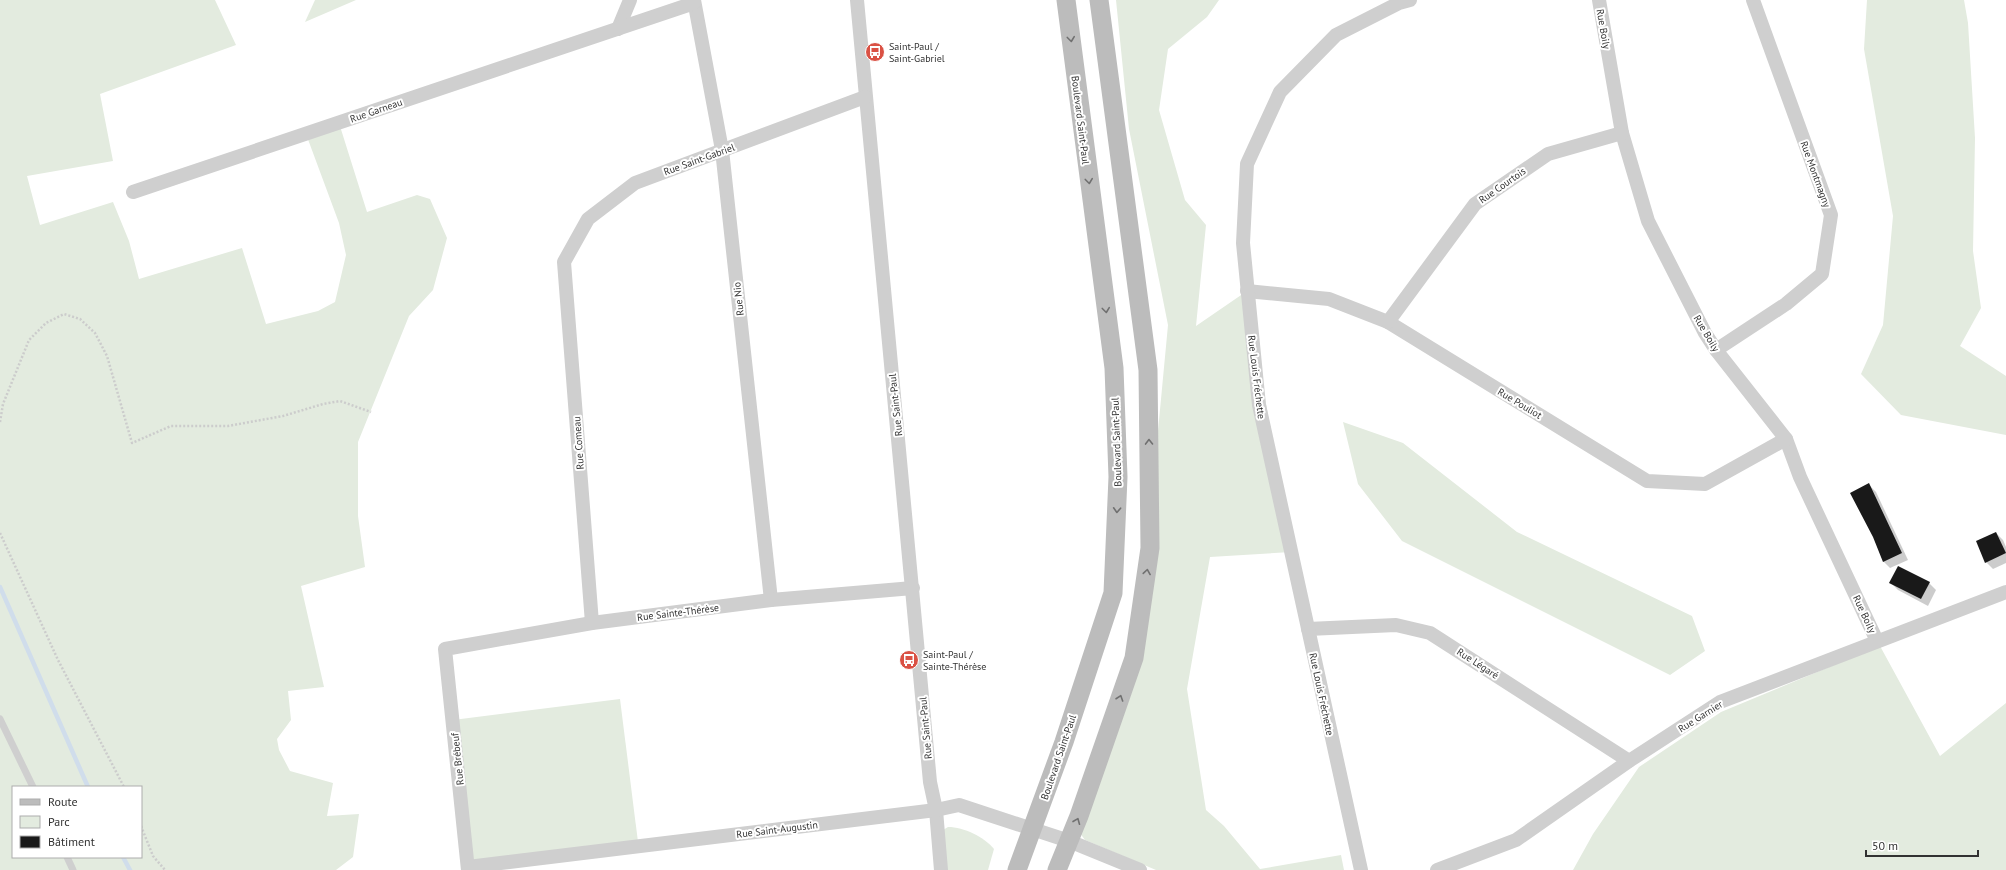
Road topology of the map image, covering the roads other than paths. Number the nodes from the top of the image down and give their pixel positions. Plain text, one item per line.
1 (630, 0) edge
2 (857, 0) edge
3 (1066, 0) edge
4 (1099, 0) edge
5 (1410, 0) edge
6 (1599, 0) edge
7 (1753, 0) edge
8 (694, 2) edge
9 (618, 29) junction
10 (865, 97) junction
11 (1622, 133) junction
12 (722, 150) junction
13 (134, 192) dead end
14 (564, 262) joint
15 (1247, 291) junction
16 (1388, 322) junction
17 (1716, 350) junction
18 (1786, 439) junction
19 (913, 588) junction
20 (2006, 592) edge
21 (771, 600) junction
22 (592, 623) junction
23 (1308, 629) junction
24 (1877, 641) junction
25 (445, 649) joint
26 (0, 719) edge
27 (1629, 761) junction
28 (33, 786) edge
29 (936, 810) junction
30 (1032, 829) junction
31 (1075, 844) junction
32 (67, 858) edge
33 (468, 868) edge
34 (73, 870) edge
35 (941, 870) edge
36 (1016, 870) edge
37 (1057, 870) edge
38 (1140, 870) edge
39 (1361, 870) edge
40 (1437, 870) edge

1 - 9 street
2 - 10 street, Rue Saint-Paul
3 -> 30 main road, Boulevard Saint-Paul
31 -> 4 main road
5 - 15 street, Rue Louis Fréchette
6 - 11 street, Rue Boily
7 - 17 street, Rue Montmagny
8 - 9 street, Rue Garneau
8 - 12 street, Rue Nio
9 - 13 street, Rue Garneau
10 - 12 street, Rue Saint-Gabriel
10 - 19 street, Rue Saint-Paul
11 - 16 street, Rue Courtois
11 - 17 street, Rue Boily
12 - 14 street, Rue Saint-Gabriel
12 - 21 street, Rue Nio
14 - 22 street, Rue Comeau
15 - 16 street, Rue Pouliot
15 - 23 street, Rue Louis Fréchette
16 - 18 street, Rue Pouliot
17 - 18 street, Rue Boily
18 - 24 street, Rue Boily
19 - 21 street, Rue Sainte-Thérèse
19 - 29 street, Rue Saint-Paul
20 - 24 street, Rue Garnier
21 - 22 street, Rue Sainte-Thérèse
22 - 25 street, Rue Sainte-Thérèse
23 - 27 street, Rue Légaré
23 - 39 street, Rue Louis Fréchette
24 - 27 street, Rue Garnier
25 - 33 street, Rue Brébeuf
26 - 28 lane
27 - 40 street, Rue Garnier
29 - 30 street, Rue Saint-Augustin
29 - 33 street, Rue Saint-Augustin
29 - 35 street
30 - 31 street, Rue Saint-Augustin
30 - 36 main road, Boulevard Saint-Paul
31 - 37 main road
31 - 38 street
32 - 34 lane

